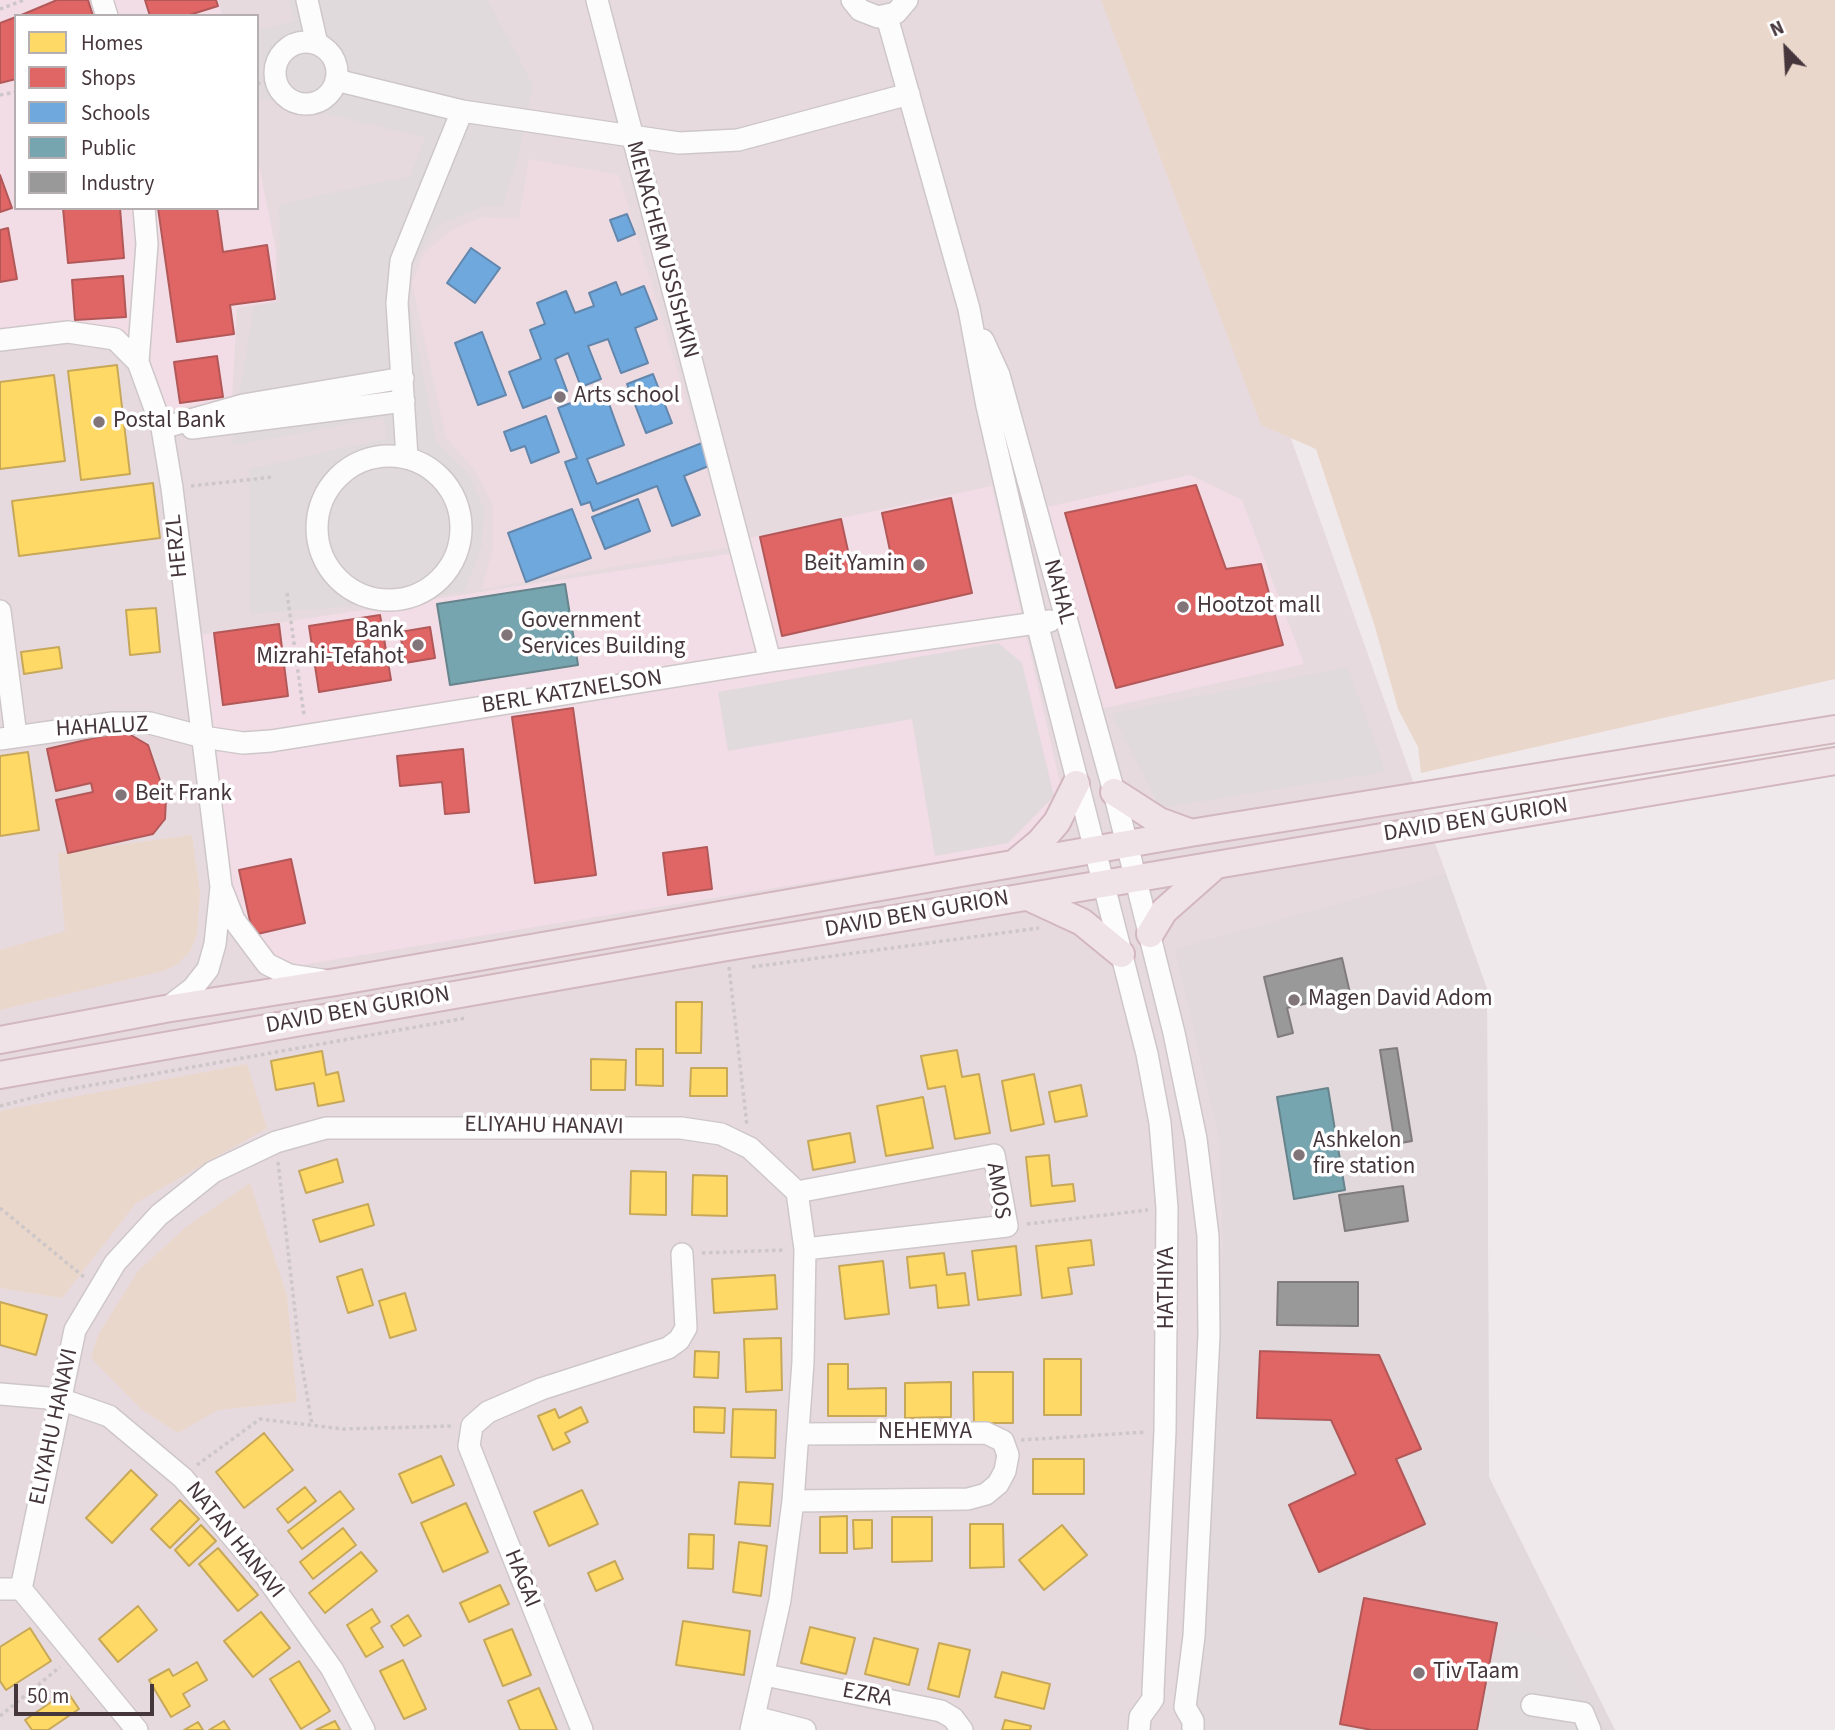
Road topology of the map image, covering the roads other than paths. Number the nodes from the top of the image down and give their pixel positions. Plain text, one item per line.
1 (307, 0) edge
2 (597, 0) edge
3 (852, 0) edge
4 (907, 0) edge
5 (887, 17) junction
6 (317, 44) junction
7 (336, 79) junction
8 (266, 82) edge
9 (909, 94) junction
10 (462, 111) junction
11 (631, 135) junction
12 (144, 210) edge
13 (969, 309) junction
14 (0, 340) edge
15 (138, 362) junction
16 (403, 378) junction
17 (404, 401) junction
18 (162, 428) junction
19 (407, 457) junction
20 (0, 611) edge
21 (1066, 618) junction
22 (1037, 623) junction
23 (770, 661) junction
24 (1835, 729) edge
25 (203, 737) junction
26 (8, 738) edge
27 (1835, 761) edge
28 (1076, 785) junction
29 (1114, 792) junction
30 (1190, 833) junction
31 (1127, 844) junction
32 (1094, 850) junction
33 (1012, 864) junction
34 (1218, 864) junction
35 (1136, 878) junction
36 (1102, 883) junction
37 (221, 887) junction
38 (1028, 897) junction
39 (1150, 934) junction
40 (1121, 954) junction
41 (336, 982) junction
42 (165, 1009) junction
43 (0, 1040) edge
44 (0, 1075) edge
45 (797, 1192) junction
46 (805, 1249) junction
47 (682, 1254) road end
48 (0, 1394) edge
49 (60, 1399) junction
50 (799, 1434) junction
51 (793, 1500) junction
52 (11, 1589) edge
53 (765, 1675) junction
54 (1150, 1705) junction
55 (1532, 1705) dead end
56 (1185, 1707) junction
57 (753, 1724) edge
58 (137, 1730) edge
59 (364, 1730) edge
60 (582, 1730) edge
61 (805, 1730) edge
62 (962, 1730) edge
63 (1139, 1730) edge
64 (1193, 1730) edge
65 (1590, 1730) edge

1 - 6 street
2 - 11 street, MENACHEM USSISHKIN
3 - 5 street
4 - 5 street
5 - 9 street, NAHAL
6 - 7 street
6 - 8 street
7 - 8 street
7 - 10 street
9 - 11 street
9 - 13 street, NAHAL
10 - 11 street
10 - 16 street
11 - 23 street, MENACHEM USSISHKIN
12 - 15 street, HERZL
13 - 21 street, NAHAL
13 - 22 street, NAHAL
14 - 15 street
15 - 18 street, HERZL
16 - 17 street
16 - 18 street
17 - 18 street
17 - 19 street
18 - 25 street, HERZL
19 - 19 street
20 - 26 street
21 - 22 street, BERL KATZNELSON
21 - 29 street, NAHAL
22 - 23 street, BERL KATZNELSON
22 - 28 street, NAHAL
23 - 25 street, BERL KATZNELSON
24 - 30 main road, DAVID BEN GURION
25 - 26 street, HAHALUZ
25 - 37 street, HERZL
27 - 34 main road, DAVID BEN GURION
28 - 32 street, NAHAL
28 - 33 main road
29 - 30 main road
29 - 31 street, NAHAL
30 - 31 main road, DAVID BEN GURION
31 - 32 main road, DAVID BEN GURION
31 - 35 street, NAHAL
32 - 33 main road, DAVID BEN GURION
32 - 36 street, HATHIYA
33 - 41 main road, DAVID BEN GURION
34 - 35 main road, DAVID BEN GURION
34 - 39 main road
35 - 36 main road, DAVID BEN GURION
35 - 39 street, HATHIYA
36 - 38 main road, DAVID BEN GURION
36 - 40 street, HATHIYA
37 - 41 street, HERZL
37 - 42 street, HERZL
38 - 40 main road
38 - 44 main road, DAVID BEN GURION
39 - 56 street, HATHIYA
40 - 54 street, HATHIYA
41 - 42 main road, DAVID BEN GURION
42 - 43 main road, DAVID BEN GURION
45 - 46 street
45 - 46 street, AMOS
45 - 49 street, ELIYAHU HANAVI
46 - 50 street
47 - 60 street, HAGAI
48 - 49 street, NATAN HANAVI
49 - 52 street, ELIYAHU HANAVI
49 - 59 street, NATAN HANAVI
50 - 51 street
50 - 51 street, NEHEMYA
51 - 53 street
52 - 58 street
53 - 57 street
53 - 62 street, EZRA
54 - 56 street
54 - 63 street, HATHIYA
55 - 65 street
56 - 64 street, HATHIYA
57 - 61 street

